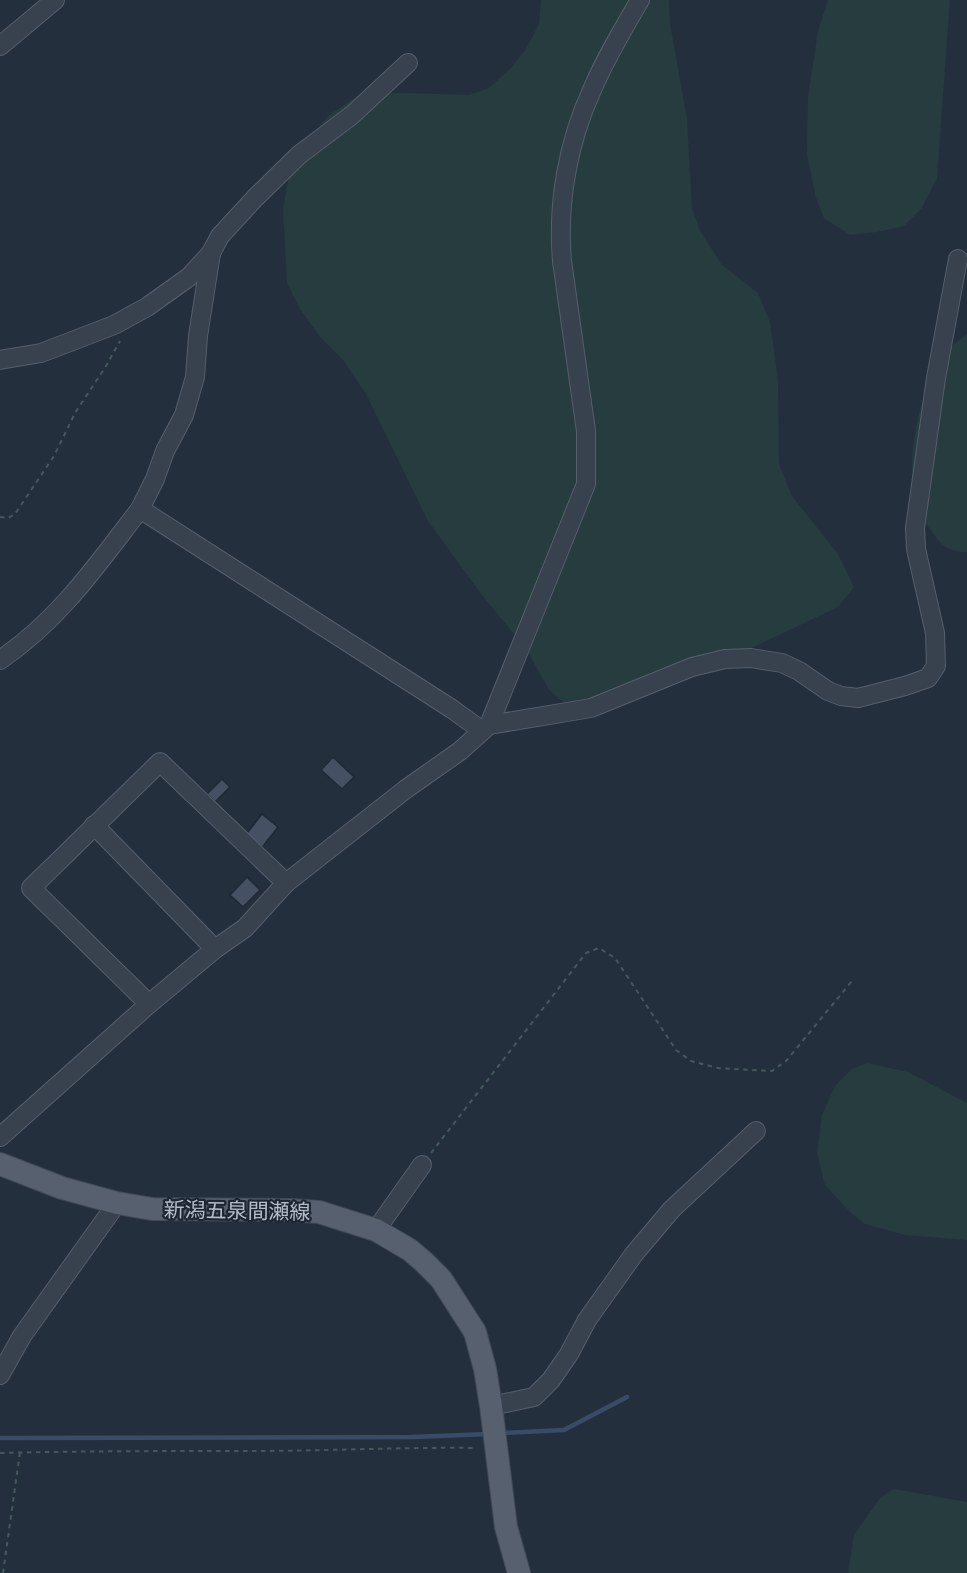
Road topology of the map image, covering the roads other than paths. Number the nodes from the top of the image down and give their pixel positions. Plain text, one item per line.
1 (55, 0) edge
2 (640, 0) edge
3 (0, 46) edge
4 (408, 63) dead end
5 (211, 253) junction
6 (958, 259) dead end
7 (0, 360) edge
8 (140, 509) junction
9 (0, 660) edge
10 (485, 727) junction
11 (94, 825) junction
12 (286, 883) junction
13 (215, 949) junction
14 (149, 1004) junction
15 (756, 1131) dead end
16 (0, 1137) edge
17 (0, 1164) edge
18 (422, 1165) road end
19 (117, 1203) junction
20 (376, 1230) junction
21 (0, 1375) edge
22 (494, 1430) junction
23 (519, 1573) edge

1 - 3 street
2 - 10 street
4 - 5 street
5 - 7 street
5 - 8 street
6 - 10 street
8 - 9 street
8 - 10 street
10 - 12 street
11 - 12 street
11 - 13 street
11 - 14 street
12 - 13 street
13 - 14 street
14 - 16 street
15 - 22 street
17 - 19 main road, 新潟五泉間瀬線
18 - 20 street
19 - 20 main road, 新潟五泉間瀬線
19 - 21 street
20 - 22 main road, 新潟五泉間瀬線
22 - 23 main road, 新潟五泉間瀬線

